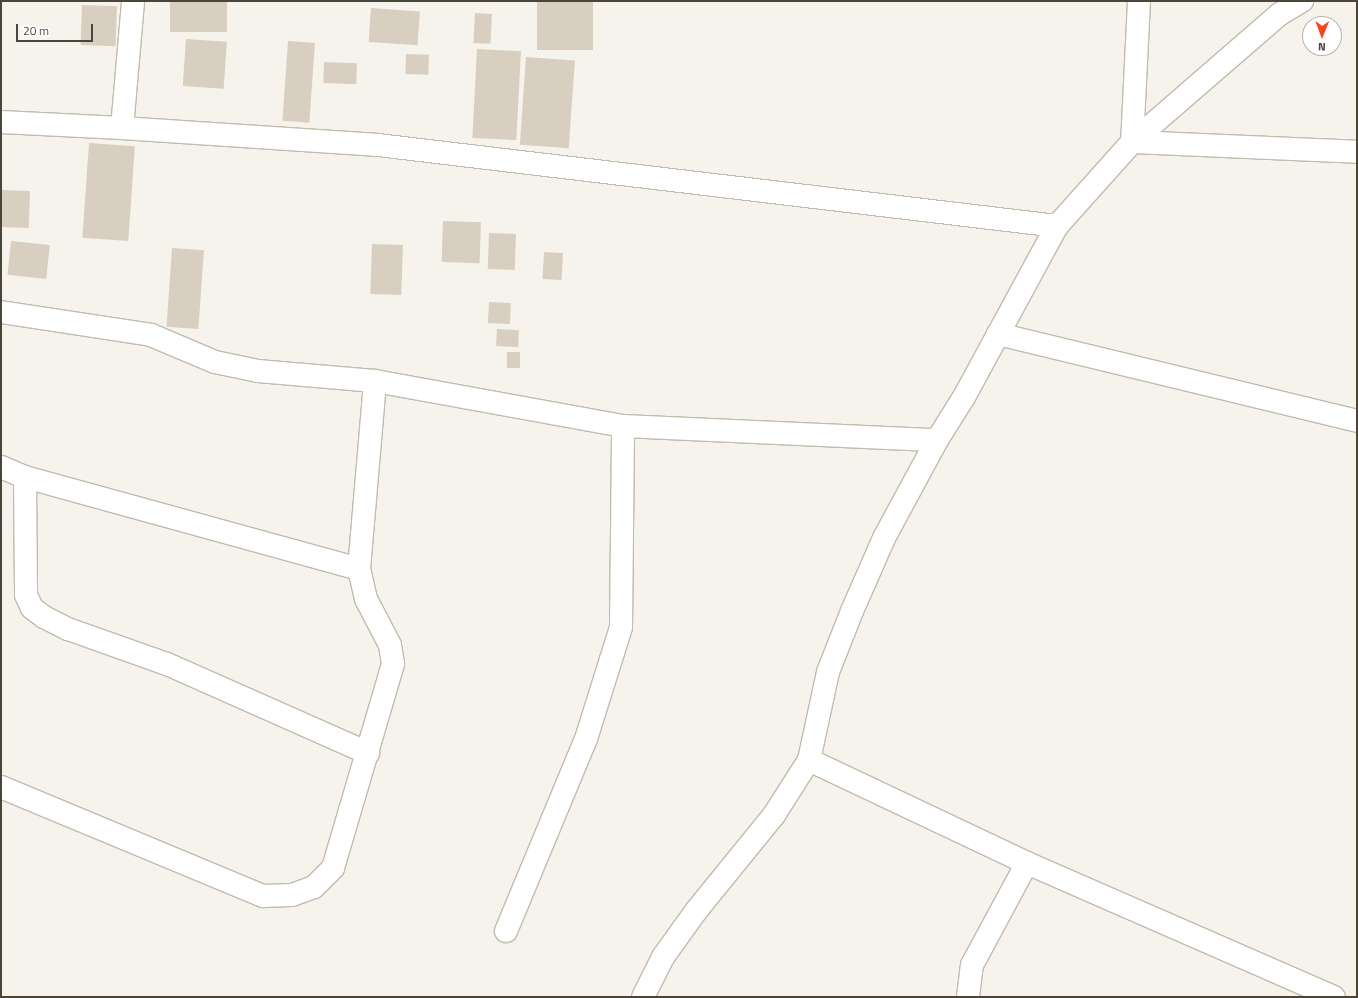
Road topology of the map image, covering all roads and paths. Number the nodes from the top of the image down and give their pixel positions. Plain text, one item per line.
1 (133, 1) edge
2 (1139, 1) edge
3 (1302, 1) edge
4 (1, 122) edge
5 (122, 128) junction
6 (1132, 142) junction
7 (1357, 152) edge
8 (1057, 226) junction
9 (1, 312) edge
10 (998, 334) junction
11 (375, 381) junction
12 (1357, 421) edge
13 (623, 426) junction
14 (937, 440) junction
15 (1, 467) edge
16 (25, 476) junction
17 (359, 569) junction
18 (368, 753) junction
19 (809, 760) junction
20 (1, 787) edge
21 (1027, 863) junction
22 (506, 931) dead end
23 (643, 997) edge
24 (968, 997) edge
25 (1334, 997) edge

1 - 5 street
2 - 6 street
3 - 6 street
4 - 5 street
5 - 8 street
6 - 7 street
6 - 8 street
8 - 10 street
9 - 11 street
10 - 12 street
10 - 14 street
11 - 13 street
11 - 17 street
13 - 14 street
13 - 22 street
14 - 19 street
15 - 16 street
16 - 17 street
16 - 18 street
17 - 18 street
18 - 20 street
19 - 21 street
19 - 23 street
21 - 24 street
21 - 25 street

